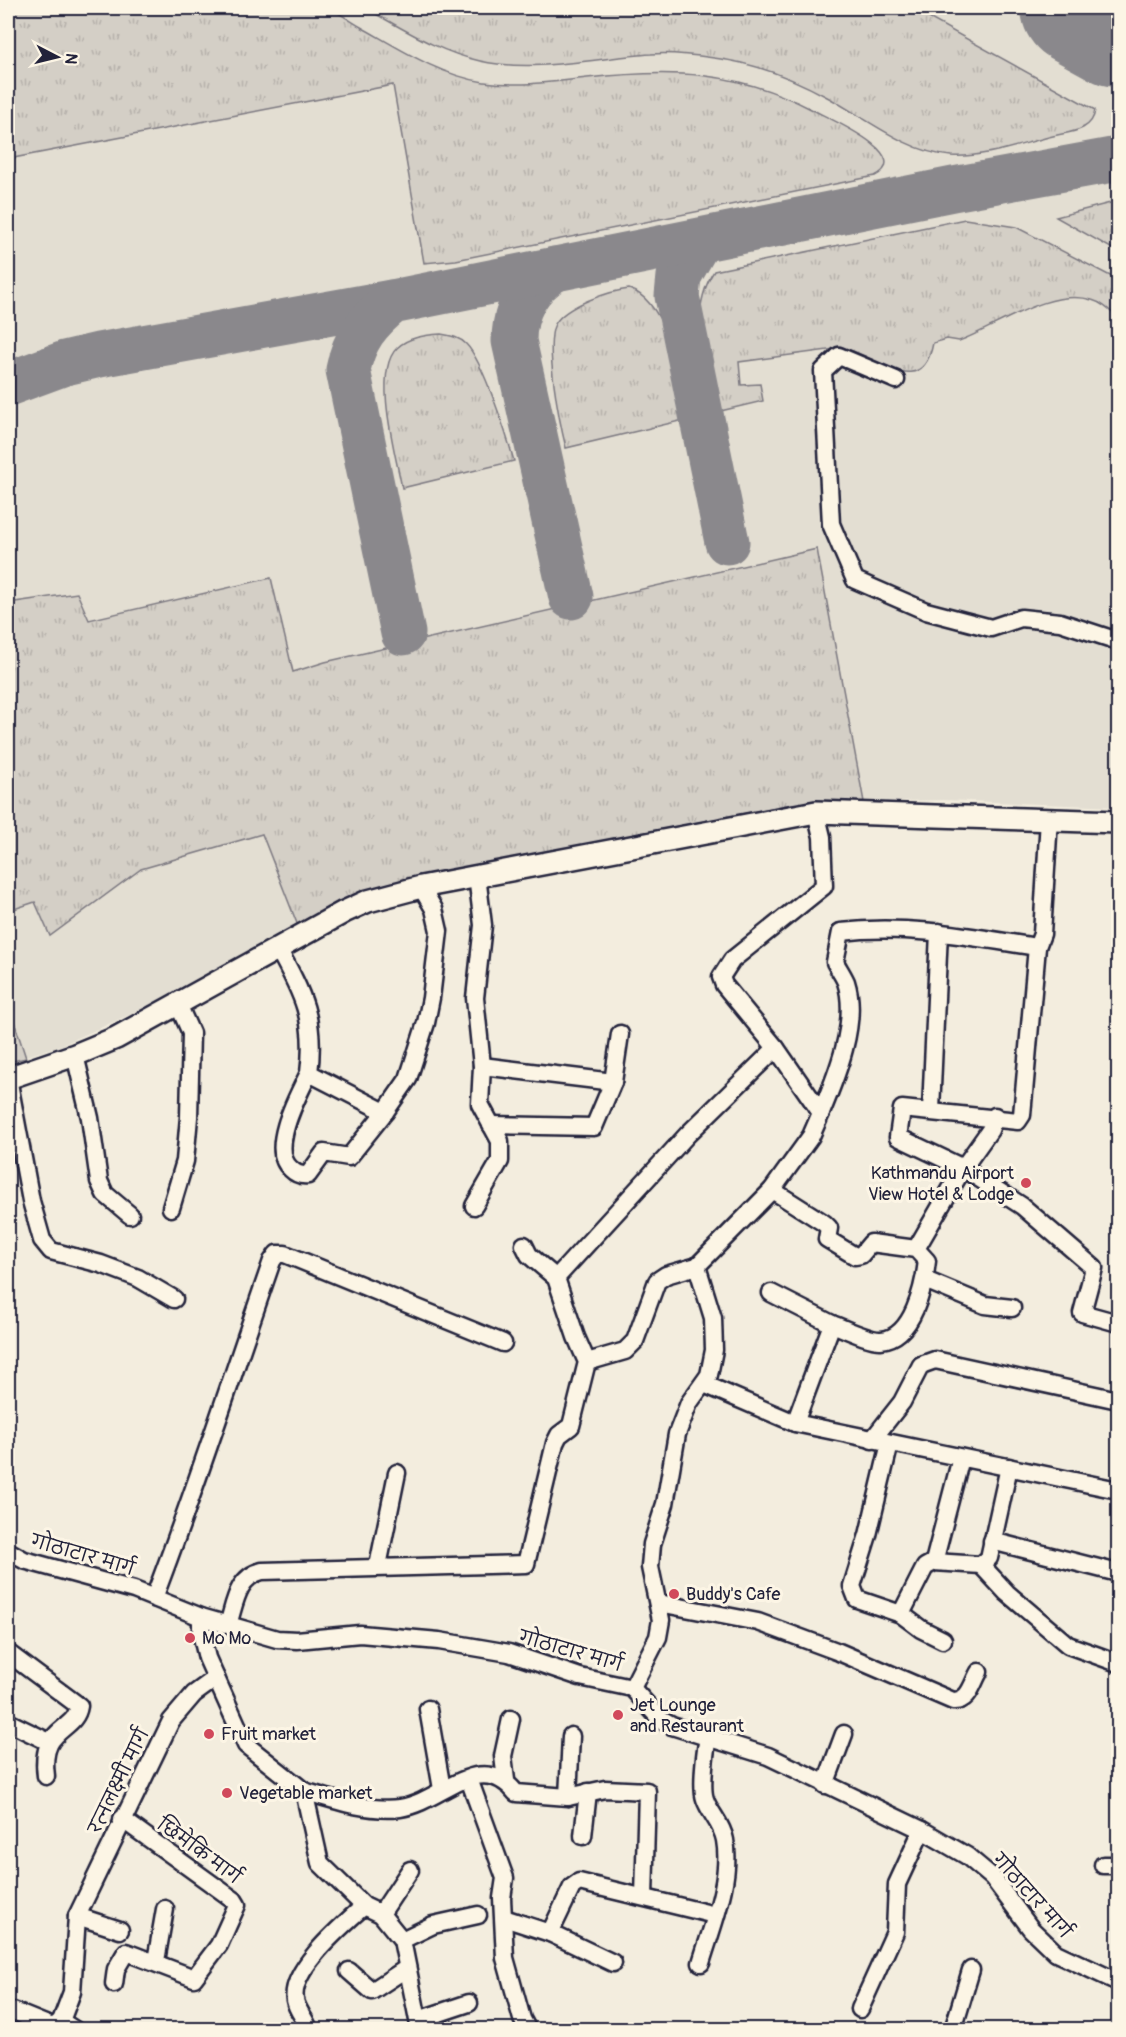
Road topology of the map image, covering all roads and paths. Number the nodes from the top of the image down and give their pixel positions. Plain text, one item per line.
1 (896, 380) dead end
2 (1119, 641) edge
3 (816, 812) junction
4 (1049, 819) junction
5 (1119, 822) edge
6 (477, 876) junction
7 (421, 886) junction
8 (939, 932) junction
9 (1037, 947) junction
10 (278, 949) junction
11 (177, 1002) junction
12 (620, 1034) dead end
13 (776, 1048) junction
14 (75, 1055) junction
15 (482, 1066) junction
16 (309, 1073) junction
17 (8, 1078) edge
18 (613, 1082) junction
19 (931, 1110) junction
20 (385, 1112) junction
21 (821, 1113) junction
22 (995, 1116) junction
23 (491, 1125) junction
24 (13, 1136) edge
25 (963, 1168) junction
26 (772, 1190) junction
27 (474, 1206) dead end
28 (171, 1208) dead end
29 (130, 1215) dead end
30 (524, 1245) dead end
31 (916, 1249) junction
32 (697, 1266) junction
33 (556, 1278) junction
34 (925, 1280) junction
35 (771, 1293) dead end
36 (174, 1299) dead end
37 (1012, 1308) dead end
38 (1119, 1323) edge
39 (832, 1324) junction
40 (503, 1343) dead end
41 (587, 1362) junction
42 (704, 1384) junction
43 (1119, 1401) edge
44 (795, 1423) junction
45 (872, 1440) junction
46 (890, 1443) junction
47 (961, 1458) junction
48 (1009, 1467) junction
49 (397, 1473) dead end
50 (1119, 1490) edge
51 (992, 1541) junction
52 (8, 1551) edge
53 (934, 1562) junction
54 (981, 1565) junction
55 (378, 1566) junction
56 (1119, 1573) edge
57 (154, 1598) junction
58 (659, 1603) junction
59 (901, 1614) junction
60 (201, 1617) junction
61 (228, 1625) junction
62 (943, 1640) dead end
63 (8, 1653) edge
64 (1119, 1663) edge
65 (979, 1672) dead end
66 (216, 1678) junction
67 (633, 1688) junction
68 (428, 1709) dead end
69 (511, 1719) dead end
70 (8, 1722) edge
71 (844, 1734) dead end
72 (571, 1736) dead end
73 (708, 1739) junction
74 (49, 1742) junction
75 (46, 1776) dead end
76 (469, 1779) junction
77 (506, 1780) junction
78 (825, 1785) junction
79 (442, 1789) junction
80 (304, 1791) junction
81 (588, 1792) junction
82 (568, 1797) junction
83 (122, 1819) junction
84 (922, 1830) junction
85 (582, 1836) dead end
86 (410, 1870) dead end
87 (644, 1897) junction
88 (364, 1906) junction
89 (165, 1909) dead end
90 (381, 1914) junction
91 (478, 1915) dead end
92 (715, 1915) junction
93 (77, 1916) junction
94 (504, 1918) junction
95 (120, 1930) dead end
96 (550, 1933) junction
97 (402, 1940) junction
98 (156, 1961) junction
99 (614, 1963) dead end
100 (701, 1963) dead end
101 (408, 1968) junction
102 (971, 1970) dead end
103 (349, 1971) dead end
104 (1119, 1982) edge
105 (114, 1984) dead end
106 (469, 2003) dead end
107 (860, 2009) dead end
108 (13, 2011) dead end
109 (68, 2025) edge
110 (419, 2025) edge
111 (309, 2030) edge
112 (528, 2030) edge
113 (953, 2030) edge

1 - 2 street
3 - 4 main road
3 - 6 main road
3 - 13 street
4 - 5 main road
4 - 9 street
6 - 7 main road
6 - 15 street
7 - 10 main road
7 - 20 street
8 - 9 street
8 - 19 street
8 - 21 street
9 - 22 street
10 - 11 main road
10 - 16 street
11 - 14 main road
11 - 28 street
12 - 18 street
13 - 21 street
13 - 33 street
14 - 17 main road
14 - 29 street
15 - 18 street
15 - 23 street
16 - 20 street
16 - 20 street
17 - 24 street
18 - 23 street
19 - 22 street
19 - 25 street
21 - 26 street
22 - 25 street
23 - 27 street
24 - 36 street
25 - 31 street
25 - 38 street
26 - 31 street
26 - 32 street
30 - 33 street
31 - 34 street
32 - 41 street
32 - 42 street
33 - 41 street
34 - 37 street
34 - 39 street
35 - 39 street
39 - 44 street
40 - 57 street
41 - 55 street
42 - 44 street
42 - 58 street
43 - 45 street
44 - 45 street
45 - 46 street
46 - 47 street
46 - 59 street
47 - 48 street
47 - 53 street
48 - 50 street
48 - 51 street
49 - 55 street
51 - 54 street
51 - 56 street
52 - 57 street, गोठाटार मार्ग
53 - 54 street
53 - 59 street
54 - 64 street
55 - 61 street
57 - 60 street, गोठाटार मार्ग
58 - 65 street
58 - 67 street
59 - 62 street
60 - 61 street, गोठाटार मार्ग
60 - 66 street
61 - 67 street, गोठाटार मार्ग
63 - 74 street
66 - 80 street
66 - 83 street, रत्नलक्ष्मी मार्ग
67 - 73 street, गोठाटार मार्ग
68 - 79 street
69 - 77 street
70 - 74 street
71 - 78 street
72 - 82 street
73 - 78 street, गोठाटार मार्ग
73 - 92 street
74 - 75 street
76 - 77 street
76 - 79 street
76 - 94 street
77 - 82 street
78 - 84 street, गोठाटार मार्ग
79 - 80 street
80 - 88 street
81 - 82 street
81 - 85 street
81 - 87 street
83 - 93 street, रत्नलक्ष्मी मार्ग
83 - 98 street, छिमेकि मार्ग
84 - 104 street, गोठाटार मार्ग
84 - 107 street
86 - 90 street
87 - 92 street
87 - 96 street
88 - 90 street
88 - 111 street
89 - 98 street
90 - 97 street
91 - 97 street
92 - 100 street
93 - 95 street
93 - 109 street, रत्नलक्ष्मी मार्ग
94 - 96 street
94 - 112 street
96 - 99 street
97 - 101 street
98 - 105 street, छिमेकि मार्ग
101 - 103 street
101 - 110 street
102 - 113 street
106 - 110 street
108 - 109 street, रत्नलक्ष्मी मार्ग

